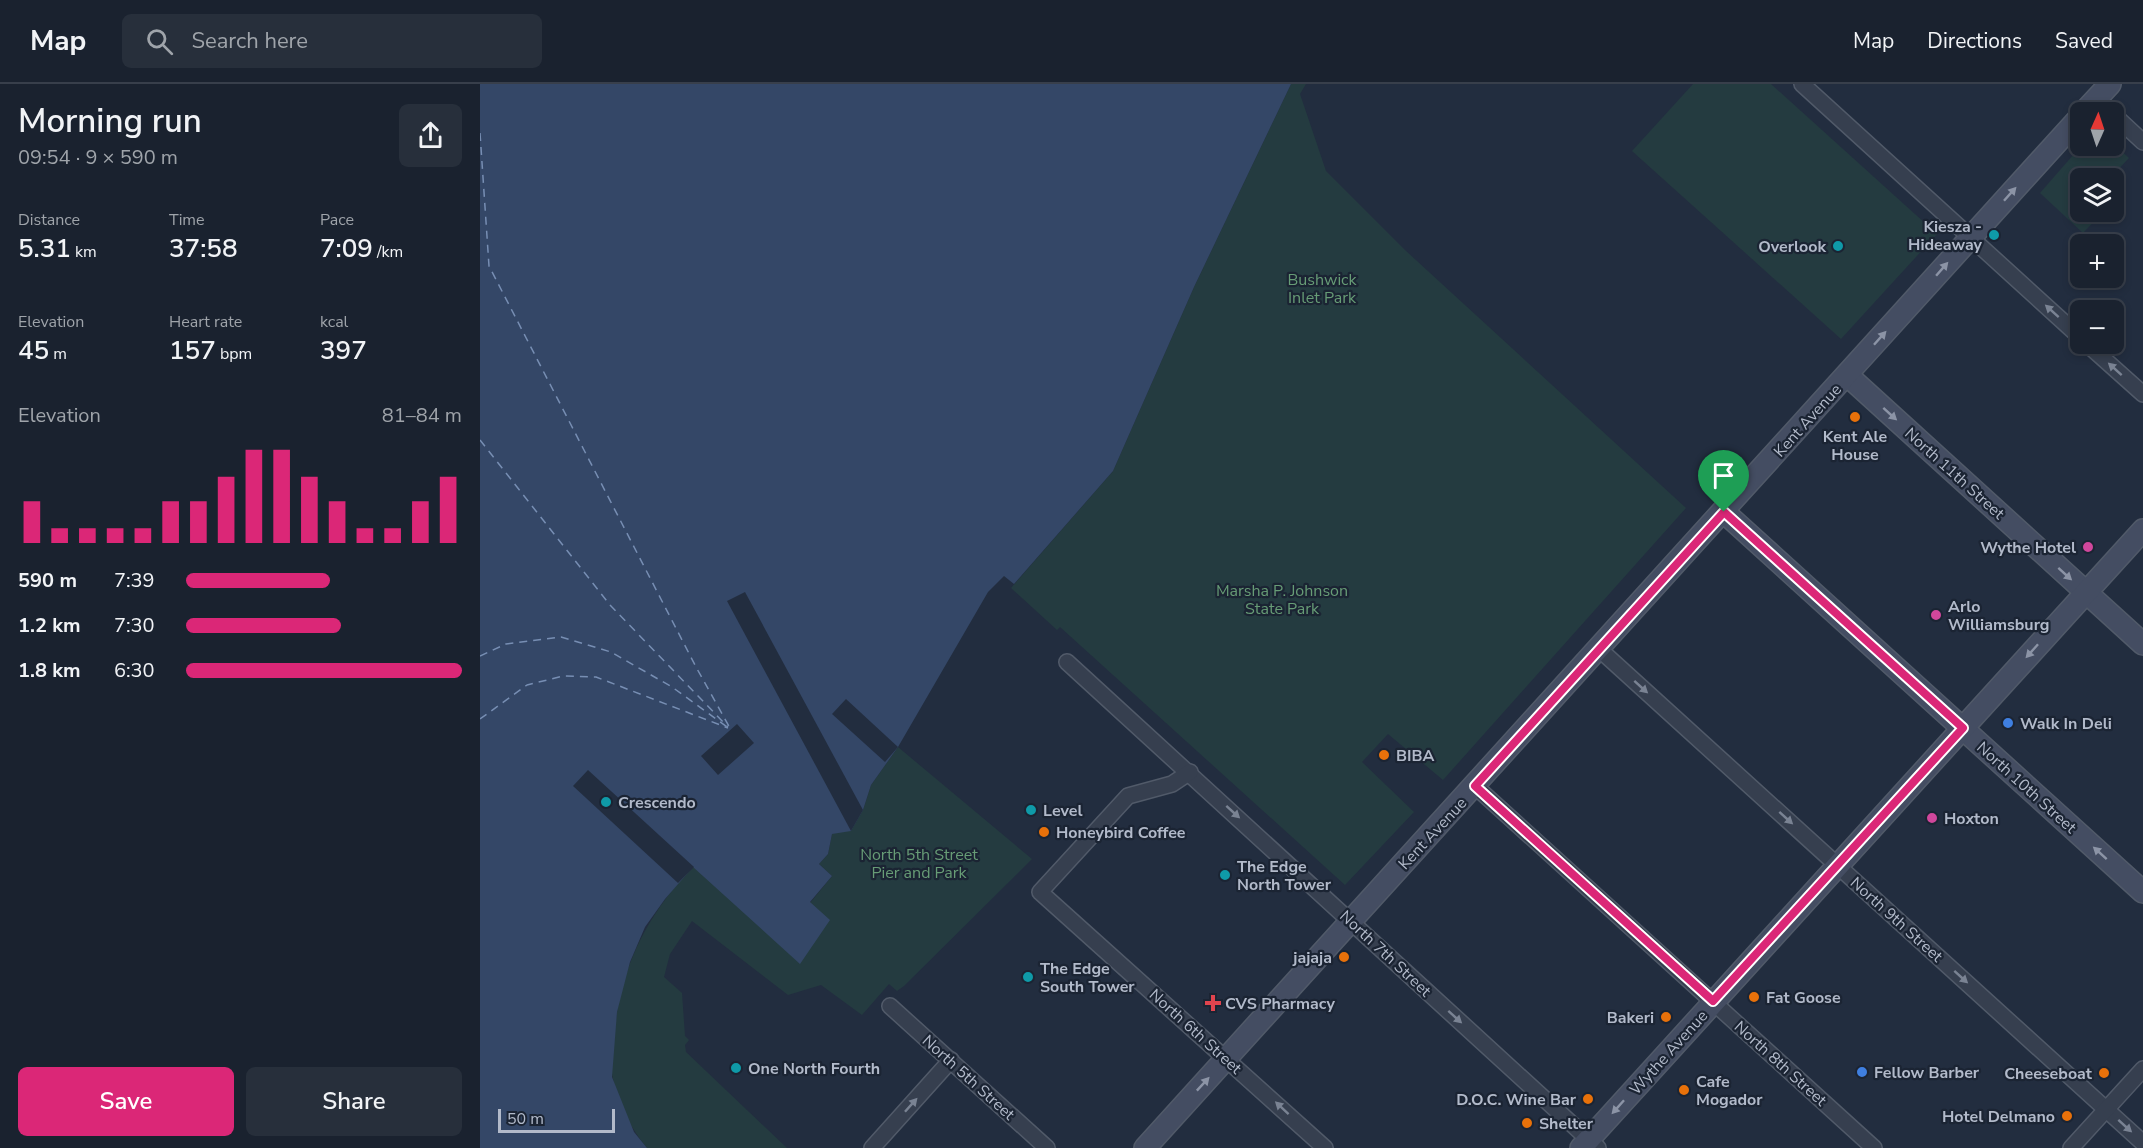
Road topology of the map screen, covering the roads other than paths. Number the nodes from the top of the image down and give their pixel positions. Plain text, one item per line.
1 (1802, 84) edge
2 (2124, 124) edge
3 (2070, 128) edge
4 (2143, 142) edge
5 (1971, 237) junction
6 (2070, 328) edge
7 (2098, 354) edge
8 (1847, 375) junction
9 (2143, 394) edge
10 (1724, 512) junction
11 (2143, 530) edge
12 (2086, 592) junction
13 (2143, 644) edge
14 (1598, 648) junction
15 (1067, 662) dead end
16 (1963, 728) junction
17 (1190, 772) junction
18 (1475, 786) junction
19 (1838, 865) junction
20 (2143, 892) edge
21 (1351, 920) junction
22 (1713, 1001) junction
23 (890, 1006) dead end
24 (1227, 1059) junction
25 (951, 1060) junction
26 (2143, 1069) edge
27 (2106, 1110) junction
28 (2143, 1143) edge
29 (1589, 1145) edge
30 (872, 1148) edge
31 (1047, 1148) edge
32 (1145, 1148) edge
33 (1325, 1148) edge
34 (1874, 1148) edge
35 (2071, 1148) edge

1 - 5 street
2 - 4 street
5 -> 3 main road, Kent Avenue
6 -> 5 street
8 -> 5 main road, Kent Avenue
9 -> 7 street
8 - 10 main road, Kent Avenue
8 -> 12 main road, North 11th Street
10 - 14 main road, Kent Avenue
10 - 16 main road, North 10th Street
11 - 12 main road, Wythe Avenue
12 - 13 main road, North 11th Street
12 -> 16 main road, Wythe Avenue
14 - 18 main road, Kent Avenue
14 -> 19 street, North 9th Street
15 - 17 street, North 7th Street
16 - 19 main road, Wythe Avenue
20 -> 16 main road, North 10th Street
17 -> 21 street, North 7th Street
17 - 24 street, North 6th Street
18 - 21 main road, Kent Avenue
18 - 22 street, North 8th Street
19 - 22 main road, Wythe Avenue
19 -> 27 street, North 9th Street
21 - 24 main road, Kent Avenue
21 -> 29 street, North 7th Street
22 -> 29 main road, Wythe Avenue
22 - 34 street, North 8th Street
23 - 25 street, North 5th Street
32 -> 24 main road, Kent Avenue
33 -> 24 street, North 6th Street
30 -> 25 street
25 - 31 street, North 5th Street
26 - 27 street
27 -> 28 street, North 9th Street
27 - 35 street

